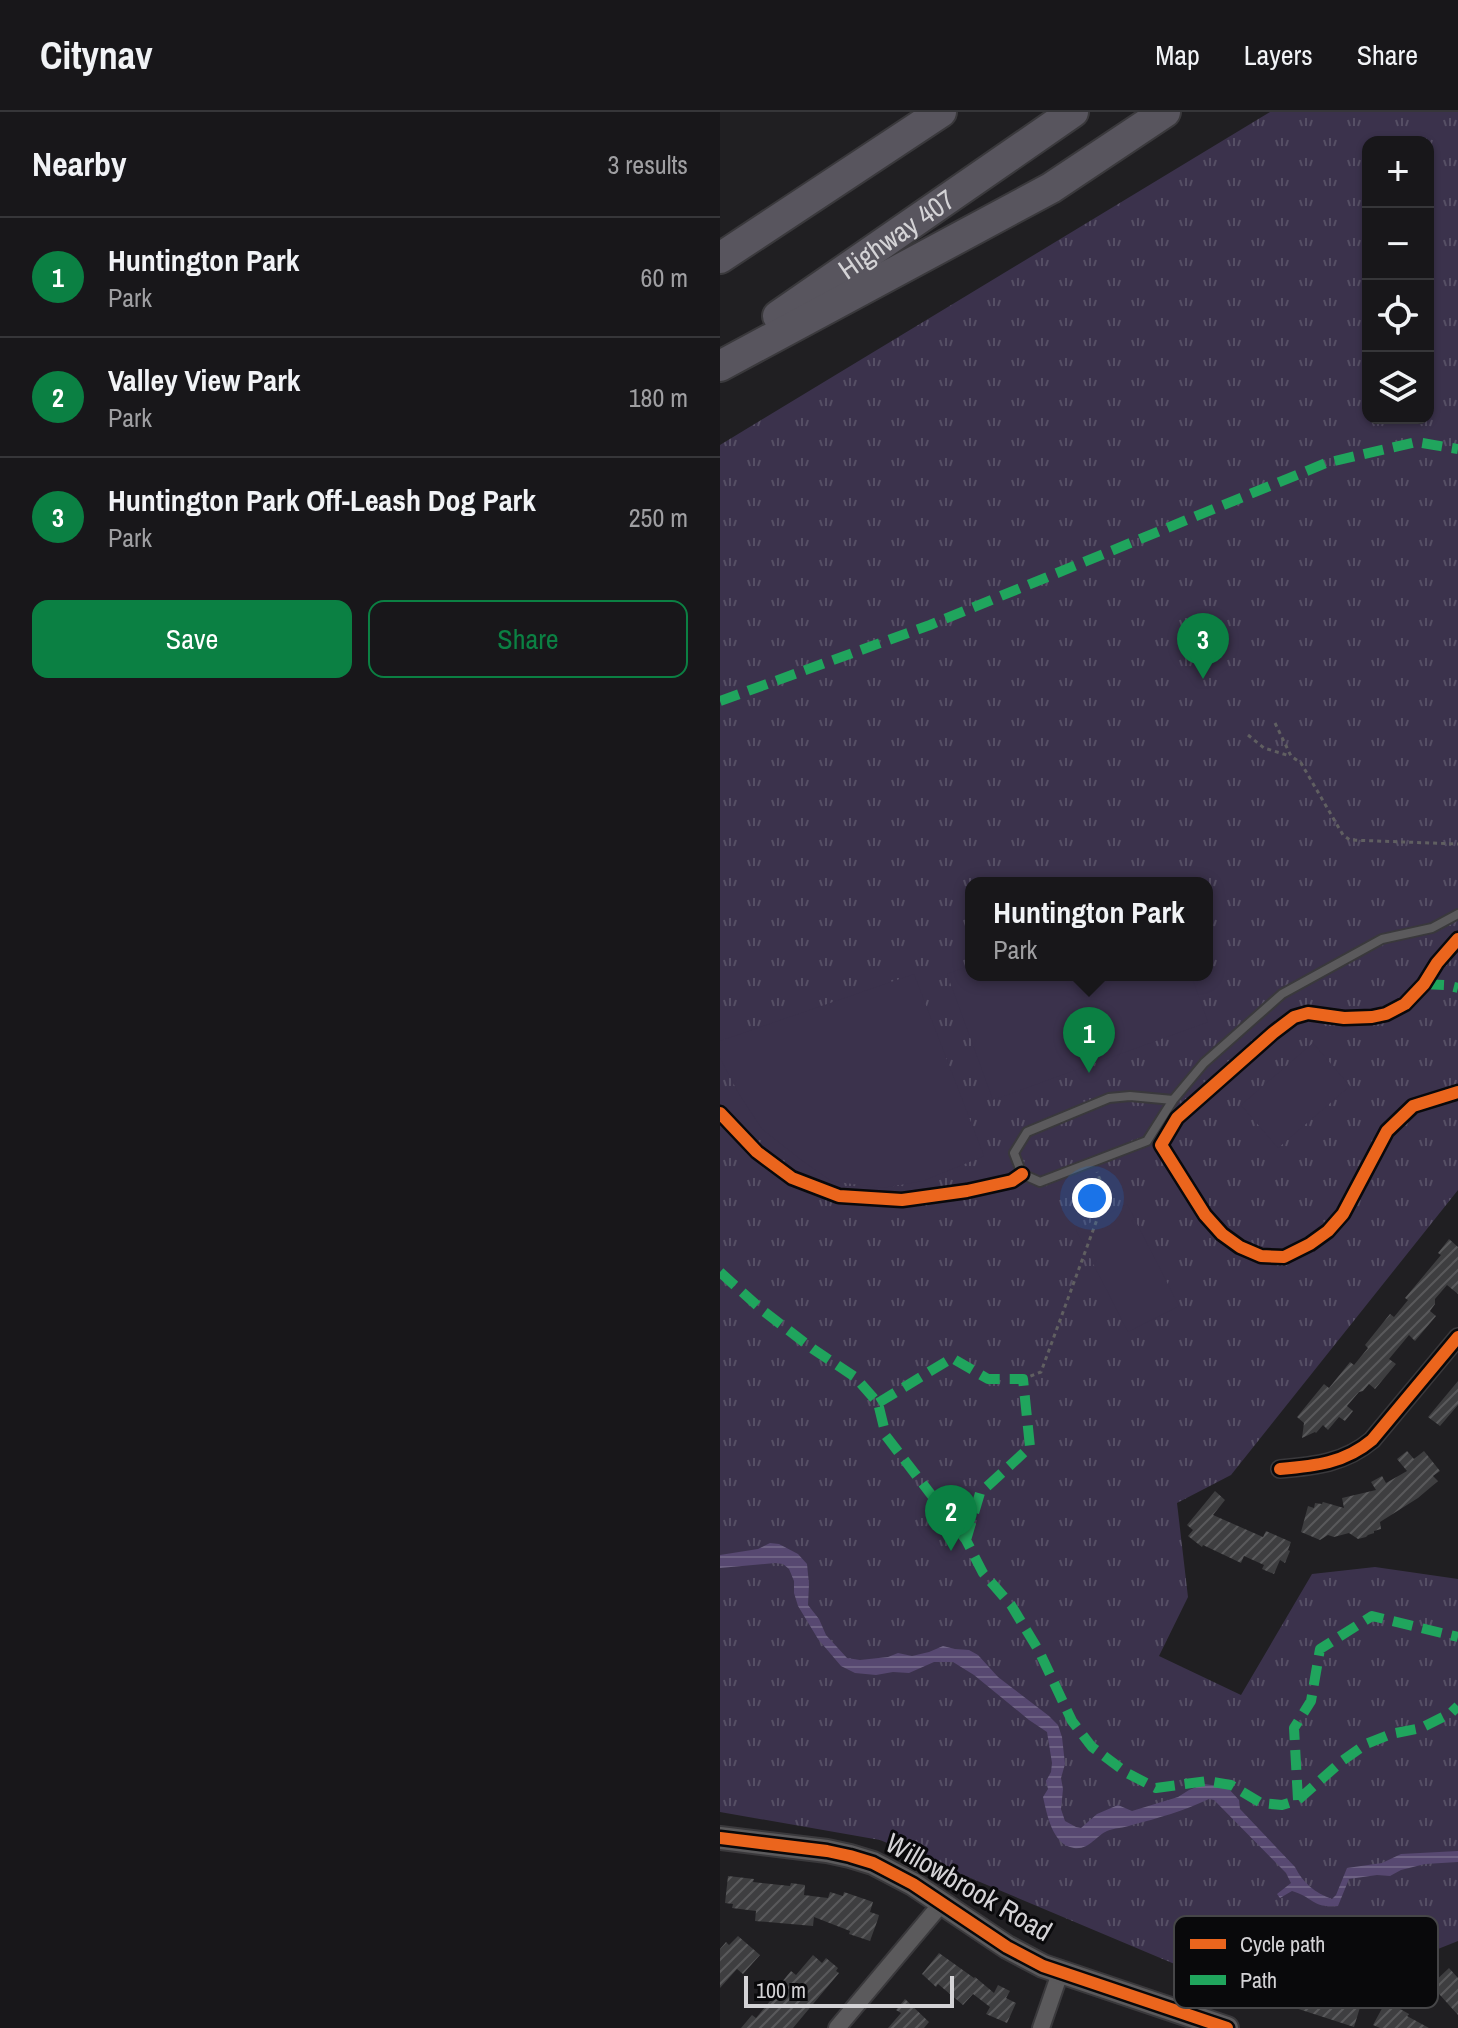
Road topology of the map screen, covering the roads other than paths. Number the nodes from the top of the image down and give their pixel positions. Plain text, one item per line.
1 (915, 112) edge
2 (941, 112) edge
3 (1073, 112) edge
4 (1165, 112) edge
5 (840, 180) junction
6 (720, 258) edge
7 (720, 356) edge
8 (720, 366) edge
9 (1458, 914) edge
10 (1173, 1100) junction
11 (1457, 1342) edge
12 (1280, 1469) dead end
13 (720, 1838) edge
14 (942, 1903) junction
15 (1060, 1973) junction
16 (1222, 2027) edge
17 (837, 2028) edge
18 (1041, 2028) edge

1 - 5 highway
2 - 5 highway
3 - 7 highway, Highway 407
4 - 8 highway
5 - 6 highway
9 - 10 lane
10 - 10 lane
11 - 12 street
13 - 14 street, Willowbrook Road
14 - 15 street, Willowbrook Road
14 - 17 street
15 - 16 street, Willowbrook Road
15 - 18 street

